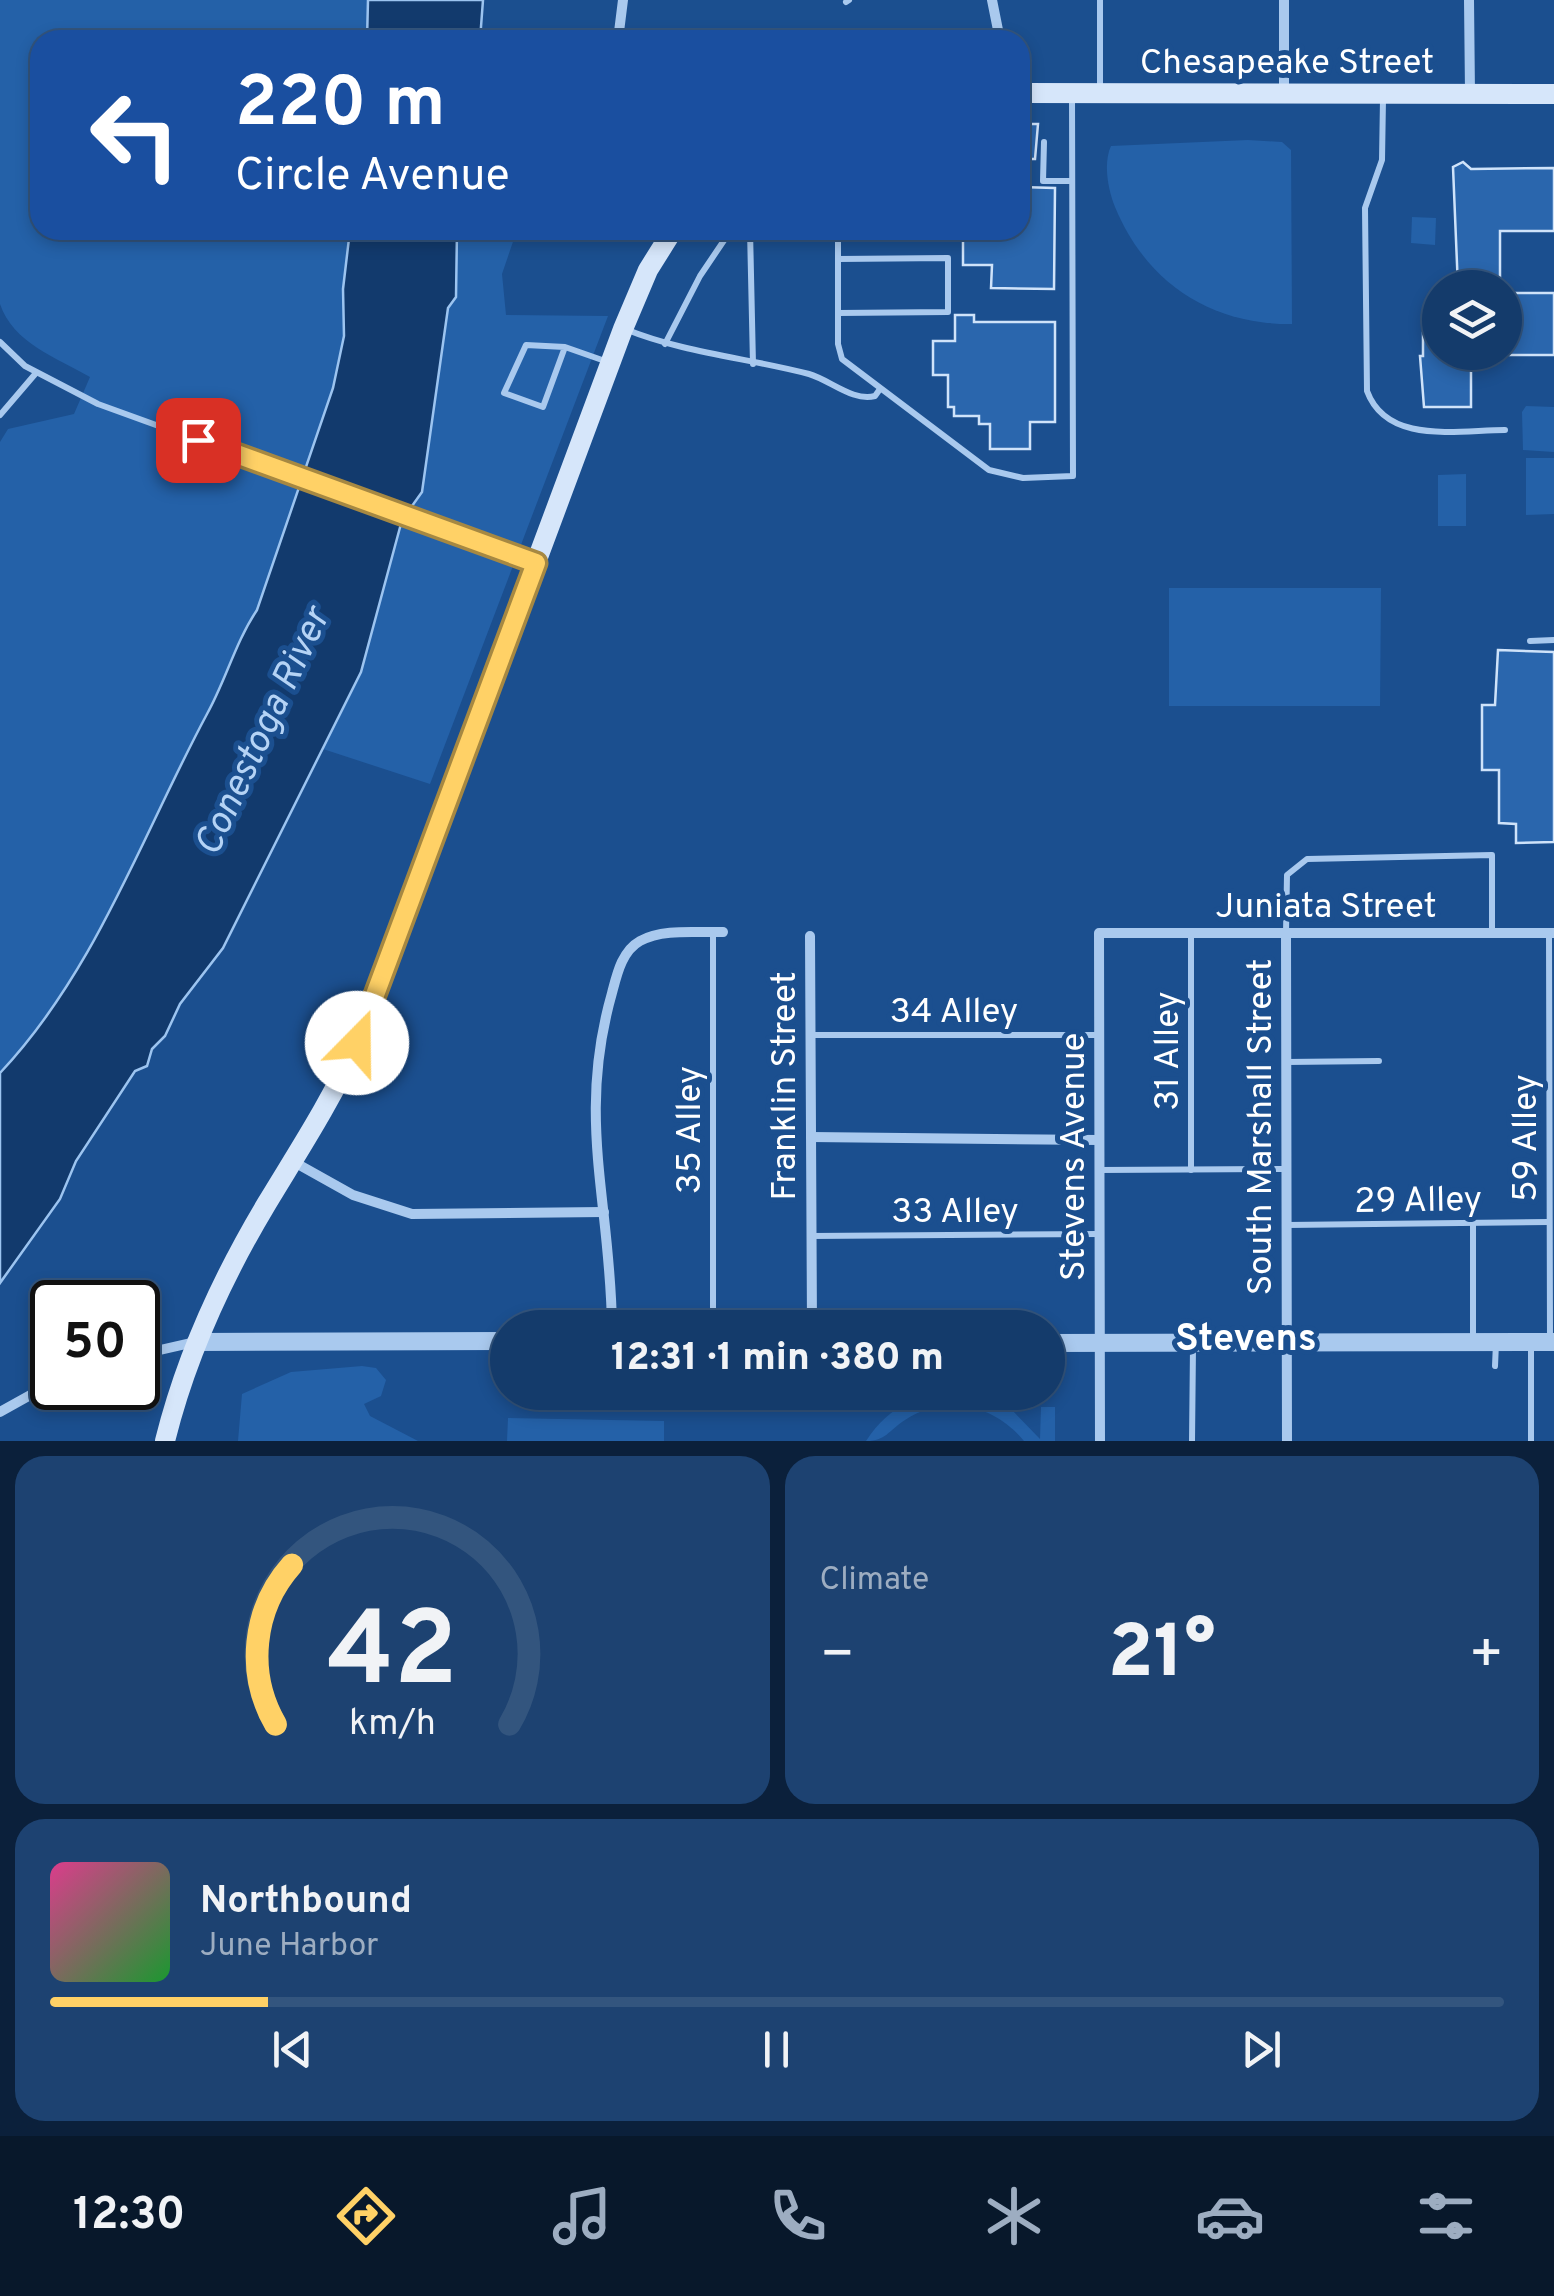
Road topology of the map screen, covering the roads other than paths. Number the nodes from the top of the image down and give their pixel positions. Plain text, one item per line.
1 (623, 0) edge
2 (992, 0) edge
3 (1100, 0) edge
4 (1284, 0) edge
5 (1469, 0) edge
6 (619, 30) edge
7 (998, 30) edge
8 (1072, 92) junction
9 (1030, 93) edge
10 (1284, 93) junction
11 (1383, 93) junction
12 (1470, 93) junction
13 (1100, 94) junction
14 (1554, 94) edge
15 (1044, 142) dead end
16 (1071, 182) junction
17 (666, 240) edge
18 (725, 240) edge
19 (750, 240) edge
20 (838, 240) edge
21 (838, 259) junction
22 (838, 313) junction
23 (624, 329) junction
24 (0, 342) edge
25 (665, 344) junction
26 (565, 347) junction
27 (611, 363) junction
28 (753, 364) junction
29 (36, 372) junction
30 (880, 389) junction
31 (0, 416) edge
32 (1505, 430) dead end
33 (536, 563) junction
34 (1554, 640) edge
35 (1530, 641) dead end
36 (718, 932) joint
37 (1098, 933) joint
38 (1191, 933) junction
39 (1286, 933) junction
40 (1492, 933) junction
41 (1551, 933) edge
42 (810, 936) dead end
43 (1099, 1034) junction
44 (810, 1035) junction
45 (1379, 1061) dead end
46 (1286, 1062) junction
47 (811, 1137) junction
48 (1099, 1140) junction
49 (294, 1162) junction
50 (1286, 1169) junction
51 (1099, 1170) junction
52 (1191, 1170) junction
53 (604, 1212) junction
54 (1549, 1222) junction
55 (1473, 1223) junction
56 (1286, 1225) junction
57 (1099, 1234) junction
58 (812, 1236) junction
59 (612, 1310) edge
60 (714, 1310) edge
61 (812, 1310) edge
62 (196, 1342) junction
63 (490, 1342) edge
64 (1065, 1342) edge
65 (1100, 1342) junction
66 (1193, 1342) junction
67 (1287, 1342) junction
68 (1473, 1342) junction
69 (1496, 1342) junction
70 (1545, 1342) edge
71 (160, 1349) edge
72 (1495, 1366) dead end
73 (30, 1396) edge
74 (0, 1412) edge
75 (165, 1441) edge
76 (1100, 1441) edge
77 (1192, 1441) edge
78 (1287, 1441) edge
79 (1531, 1441) edge

1 - 6 street
2 - 7 street
3 - 13 lane
4 - 10 street
5 - 12 street
8 - 9 main road, Chesapeake Street
8 - 13 main road, Chesapeake Street
8 - 16 lane
10 - 11 main road, Chesapeake Street
10 - 13 main road, Chesapeake Street
11 - 12 main road, Chesapeake Street
11 - 32 lane
12 - 14 main road, Chesapeake Street
15 - 16 lane
16 - 30 lane
17 - 23 main road
18 - 25 lane
19 - 28 lane
20 - 21 lane
21 - 22 lane
21 - 22 lane
22 - 30 lane
23 - 25 lane
23 - 27 main road
24 - 29 lane
25 - 28 lane
26 - 26 lane
26 - 27 lane
27 - 33 main road
28 - 30 lane
29 - 31 lane
29 - 33 lane
33 - 49 main road
34 - 35 lane
36 - 53 street
36 - 60 lane, 35 Alley
37 - 38 street, Juniata Street
37 - 43 street, Stevens Avenue
38 - 39 street, Juniata Street
38 - 52 lane, 31 Alley
39 - 40 street, Juniata Street
39 - 40 lane
39 - 46 street, South Marshall Street
40 - 41 street, Juniata Street
41 - 54 lane, 59 Alley
42 - 44 street, Franklin Street
43 - 44 lane, 34 Alley
43 - 48 street, Stevens Avenue
44 - 47 street, Franklin Street
45 - 46 lane
46 - 50 street, South Marshall Street
47 - 48 street
47 - 58 street, Franklin Street
48 - 51 street, Stevens Avenue
49 - 53 street
49 - 62 main road
50 - 52 lane
50 - 56 street, South Marshall Street
51 - 52 lane
51 - 57 street, Stevens Avenue
53 - 59 street
54 - 55 lane, 29 Alley
54 - 70 lane, 59 Alley
55 - 56 lane, 29 Alley
55 - 68 lane
56 - 67 street, South Marshall Street
57 - 58 lane, 33 Alley
57 - 65 street, Stevens Avenue
58 - 61 street, Franklin Street
62 - 63 street
62 - 71 street
62 - 75 main road
64 - 65 street
65 - 66 street
65 - 76 street, Stevens Avenue
66 - 67 street
66 - 77 lane
67 - 68 street
67 - 78 street, South Marshall Street
68 - 69 street
69 - 70 street
69 - 72 lane
70 - 79 lane, 59 Alley
73 - 74 street

